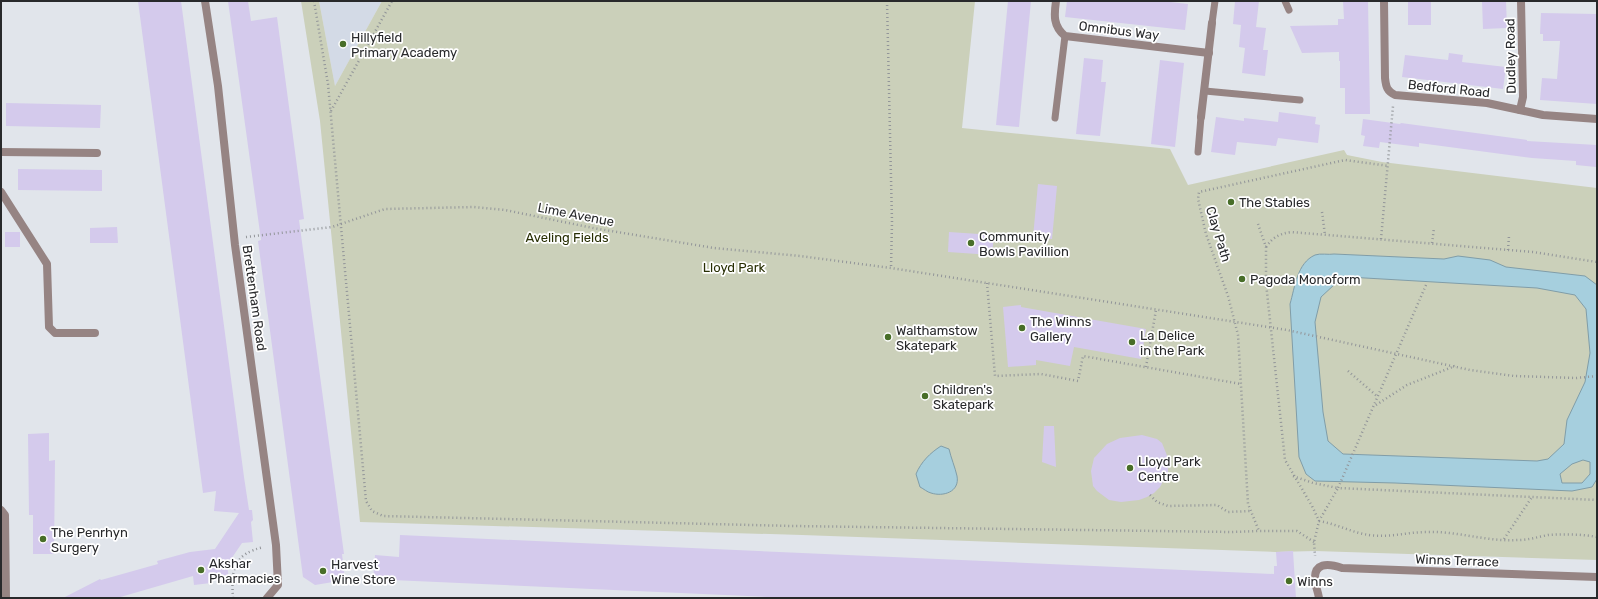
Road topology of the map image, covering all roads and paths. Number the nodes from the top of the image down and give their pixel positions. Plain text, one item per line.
1 (205, 1) edge
2 (314, 1) edge
3 (392, 1) edge
4 (887, 1) edge
5 (1056, 1) edge
6 (1215, 1) edge
7 (1285, 1) edge
8 (1384, 1) edge
9 (1521, 1) edge
10 (1289, 10) dead end
11 (887, 12) junction
12 (891, 12) dead end
13 (1212, 23) joint
14 (1065, 36) junction
15 (1209, 52) junction
16 (1205, 91) junction
17 (1395, 95) junction
18 (1300, 100) dead end
19 (1520, 110) junction
20 (331, 111) junction
21 (1055, 118) dead end
22 (1202, 118) joint
23 (1597, 119) edge
24 (1, 152) edge
25 (1198, 152) dead end
26 (97, 153) dead end
27 (1389, 166) junction
28 (1, 192) edge
29 (1322, 212) dead end
30 (1258, 224) dead end
31 (341, 225) junction
32 (1434, 228) dead end
33 (258, 235) dead end
34 (1325, 235) junction
35 (1509, 236) dead end
36 (1381, 239) junction
37 (1432, 244) junction
38 (1266, 247) junction
39 (1508, 250) junction
40 (1597, 262) edge
41 (891, 268) junction
42 (987, 283) junction
43 (1426, 285) dead end
44 (1156, 310) junction
45 (1234, 322) junction
46 (1272, 328) junction
47 (96, 333) dead end
48 (1398, 354) junction
49 (1456, 366) junction
50 (1146, 367) junction
51 (1348, 371) dead end
52 (1597, 376) edge
53 (1241, 384) junction
54 (1378, 397) junction
55 (1374, 406) junction
56 (1293, 476) junction
57 (1338, 488) junction
58 (1150, 495) dead end
59 (1532, 497) junction
60 (1597, 500) edge
61 (1, 510) edge
62 (1250, 511) junction
63 (1319, 521) junction
64 (1259, 531) junction
65 (1597, 537) edge
66 (1504, 540) junction
67 (276, 545) junction
68 (1597, 577) edge
69 (268, 596) edge
70 (1319, 596) edge
71 (6, 598) edge
72 (233, 598) edge

1 - 67 street, Brettenham Road
2 - 20 path
3 - 20 path
4 - 11 path
5 - 14 street, Omnibus Way
6 - 13 lane
7 - 10 lane
8 - 17 street, Bedford Road
9 - 19 street, Dudley Road
11 - 12 path
11 - 41 path
13 - 15 street
14 - 15 street, Omnibus Way
14 - 21 lane
15 - 16 street
16 - 18 lane
16 - 22 street
17 - 19 street, Bedford Road
17 - 27 path
19 - 23 street, Bedford Road
20 - 31 path
22 - 25 lane
24 - 26 street
27 - 36 path
27 - 45 path, Clay Path
28 - 47 street
29 - 34 path
30 - 38 path
31 - 33 path, Lime Avenue
31 - 41 path, Lime Avenue
31 - 64 path
32 - 37 path
34 - 36 path
34 - 38 path
35 - 39 path
36 - 37 path
37 - 39 path
38 - 46 path
39 - 40 path
41 - 42 path, Lime Avenue
42 - 44 path, Lime Avenue
42 - 50 path
43 - 48 path
44 - 45 path, Lime Avenue
44 - 50 path
45 - 46 path, Lime Avenue
45 - 53 path, Clay Path
46 - 48 path, Lime Avenue
46 - 56 path
48 - 49 path, Lime Avenue
48 - 54 path
49 - 52 path, Lime Avenue
49 - 55 path
50 - 53 path
51 - 54 path
53 - 62 path, Clay Path
54 - 55 path
55 - 57 path
56 - 57 path
56 - 63 path
57 - 59 path
57 - 63 path
58 - 62 path
59 - 60 path
59 - 66 path
61 - 71 street
62 - 64 path, Clay Path
63 - 64 path
63 - 66 path
65 - 66 path
67 - 69 street, Brettenham Road
67 - 72 path
68 - 70 street, Winns Terrace

